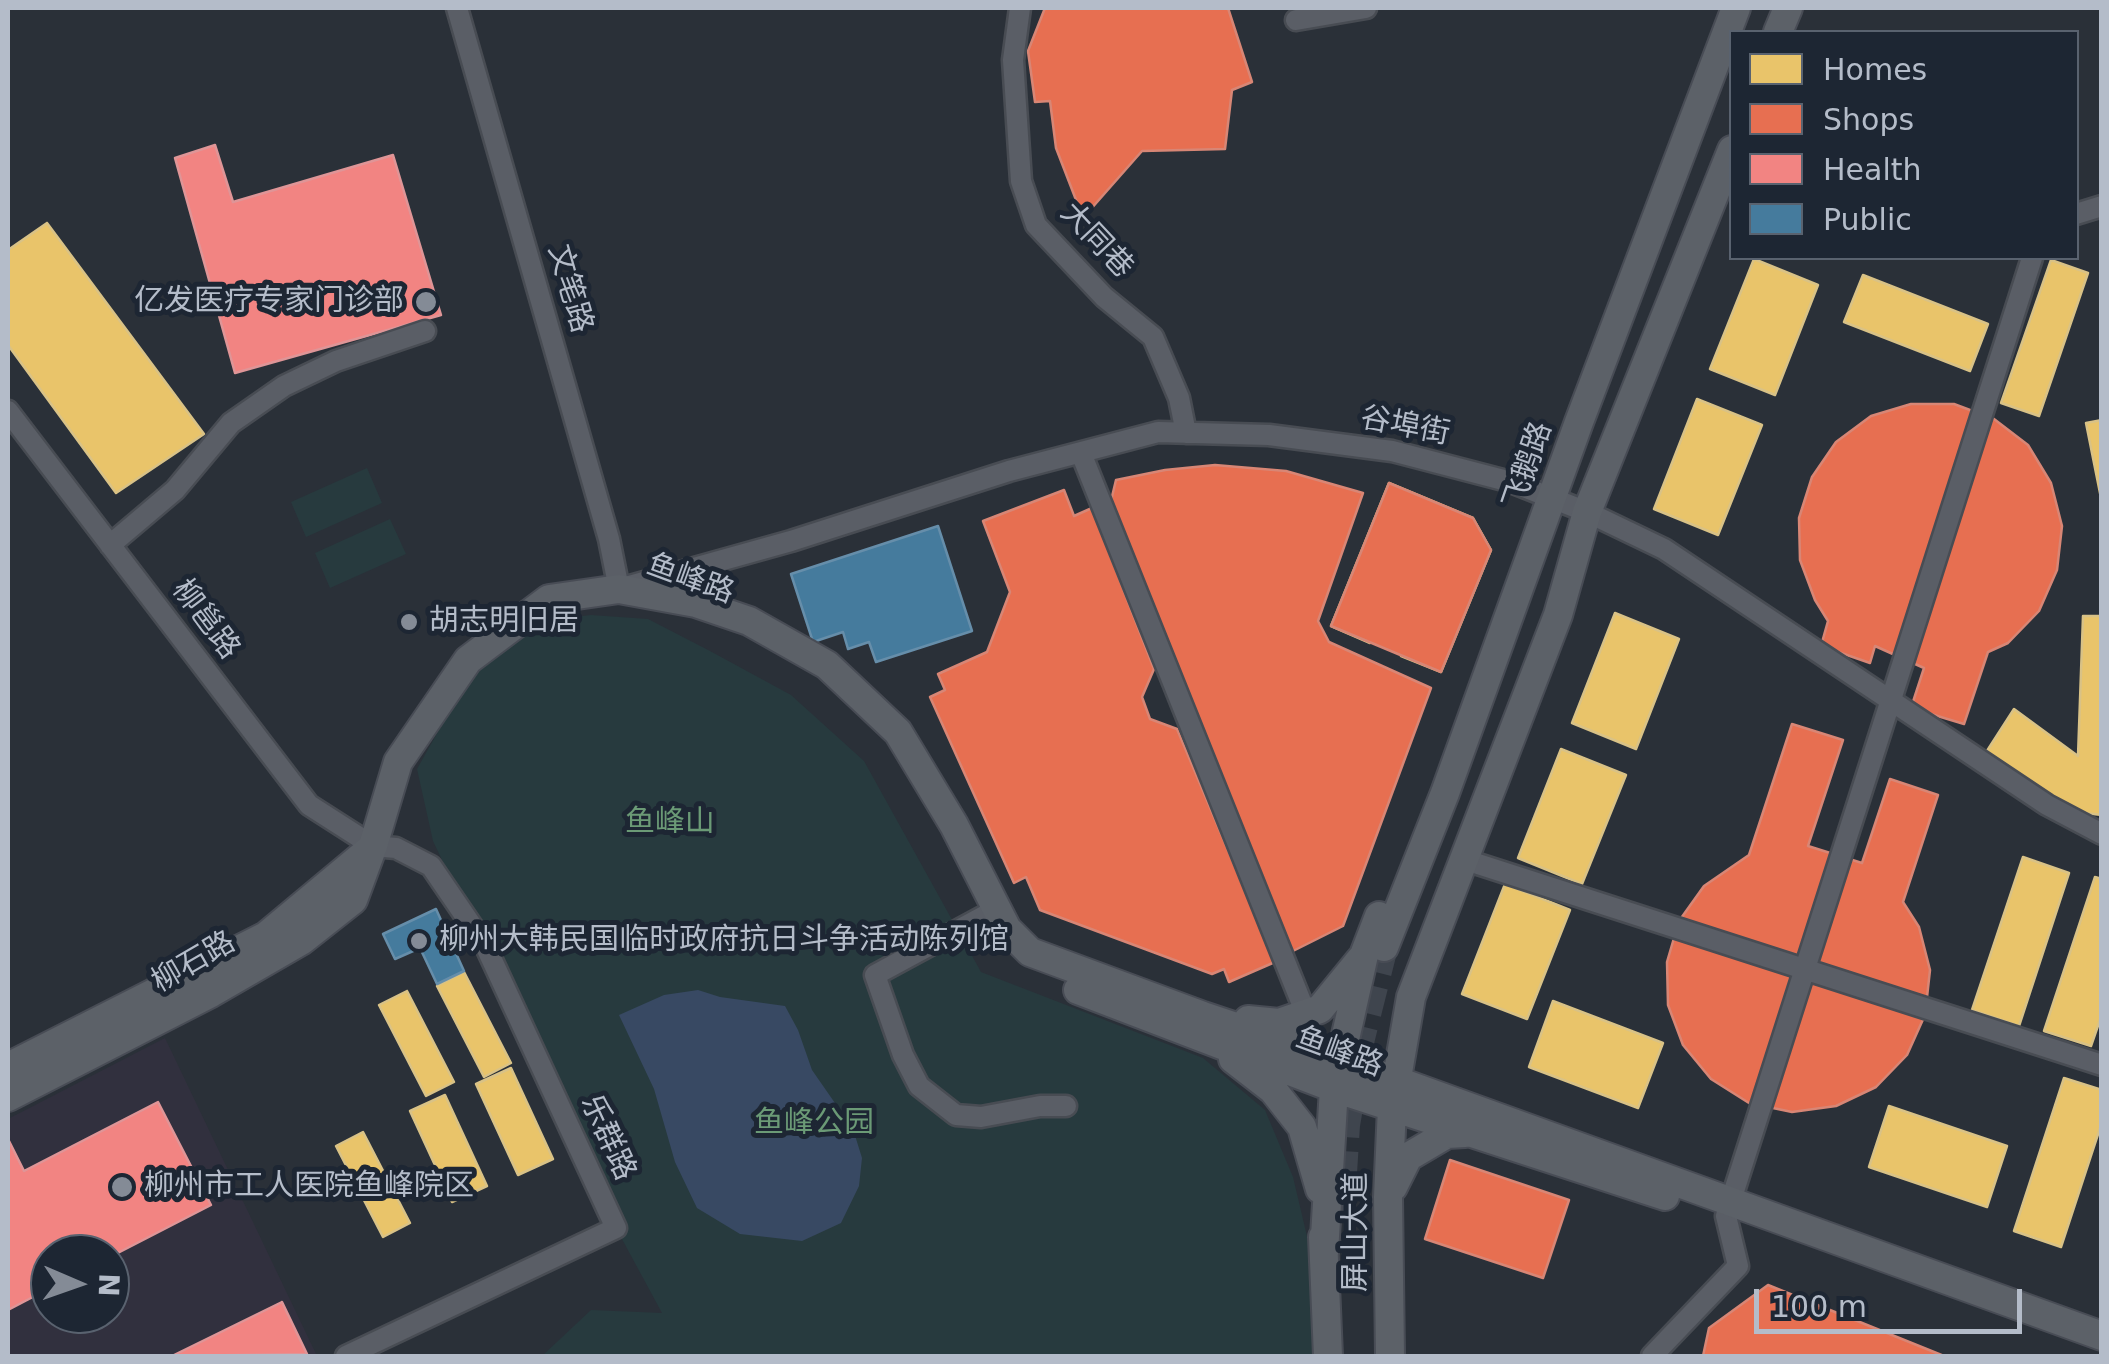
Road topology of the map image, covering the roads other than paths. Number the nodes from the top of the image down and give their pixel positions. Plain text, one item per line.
1 (457, 8) edge
2 (1020, 8) edge
3 (1366, 8) edge
4 (1736, 8) edge
5 (1296, 20) dead end
6 (1726, 180) edge
7 (2031, 260) edge
8 (424, 331) dead end
9 (8, 411) edge
10 (1186, 433) junction
11 (1081, 452) junction
12 (1553, 499) junction
13 (1588, 512) junction
14 (110, 545) junction
15 (620, 588) junction
16 (1890, 699) junction
17 (2102, 834) edge
18 (374, 846) junction
19 (1478, 864) dead end
20 (992, 913) junction
21 (1374, 951) junction
22 (1802, 970) junction
23 (1306, 1014) junction
24 (1201, 1026) junction
25 (8, 1066) edge
26 (2102, 1066) edge
27 (1337, 1074) junction
28 (1394, 1094) junction
29 (8, 1097) edge
30 (1066, 1106) dead end
31 (1472, 1132) junction
32 (1388, 1197) junction
33 (1728, 1208) junction
34 (1340, 1220) tunnel mouth
35 (1324, 1253) junction
36 (2102, 1336) edge
37 (1659, 1355) edge
38 (2102, 1355) edge
39 (346, 1356) edge
40 (1328, 1356) edge
41 (1346, 1356) edge
42 (1390, 1356) edge

1 - 15 street, 文笔路
2 - 10 street, 大同巷
3 - 5 street
4 - 12 main road, 飞鹅路
6 - 13 main road
7 - 16 street
8 - 14 street
9 - 14 street, 柳邕路
10 - 11 street, 谷埠街
10 - 12 street, 谷埠街
11 - 15 street, 谷埠街
11 - 23 street
12 - 13 street, 谷埠街
12 - 21 main road, 飞鹅路
13 - 16 street, 谷埠街
13 - 28 main road
14 - 18 street, 柳邕路
15 - 18 main road, 柳石路
15 - 20 main road, 鱼峰路
16 - 17 street, 谷埠街
16 - 22 street
18 - 25 main road, 柳石路
18 - 29 main road, 柳石路
18 - 39 street, 乐群路
19 - 22 street
20 - 24 main road, 鱼峰路
20 - 30 street
21 - 23 main road
21 - 27 main road
22 - 26 street
22 - 33 street
23 - 24 main road
24 - 27 main road, 鱼峰路
24 - 35 main road
27 - 28 main road, 鱼峰路
27 - 35 main road
28 - 31 main road, 鱼峰路
28 - 32 main road, 屏山大道
28 - 33 main road, 鱼峰路
31 - 32 main road
31 - 33 main road, 鱼峰路
32 - 42 main road, 屏山大道
33 - 36 main road, 鱼峰路
33 - 37 street
33 - 38 main road, 鱼峰路
34 - 41 main road, 屏山大道
35 - 40 main road

